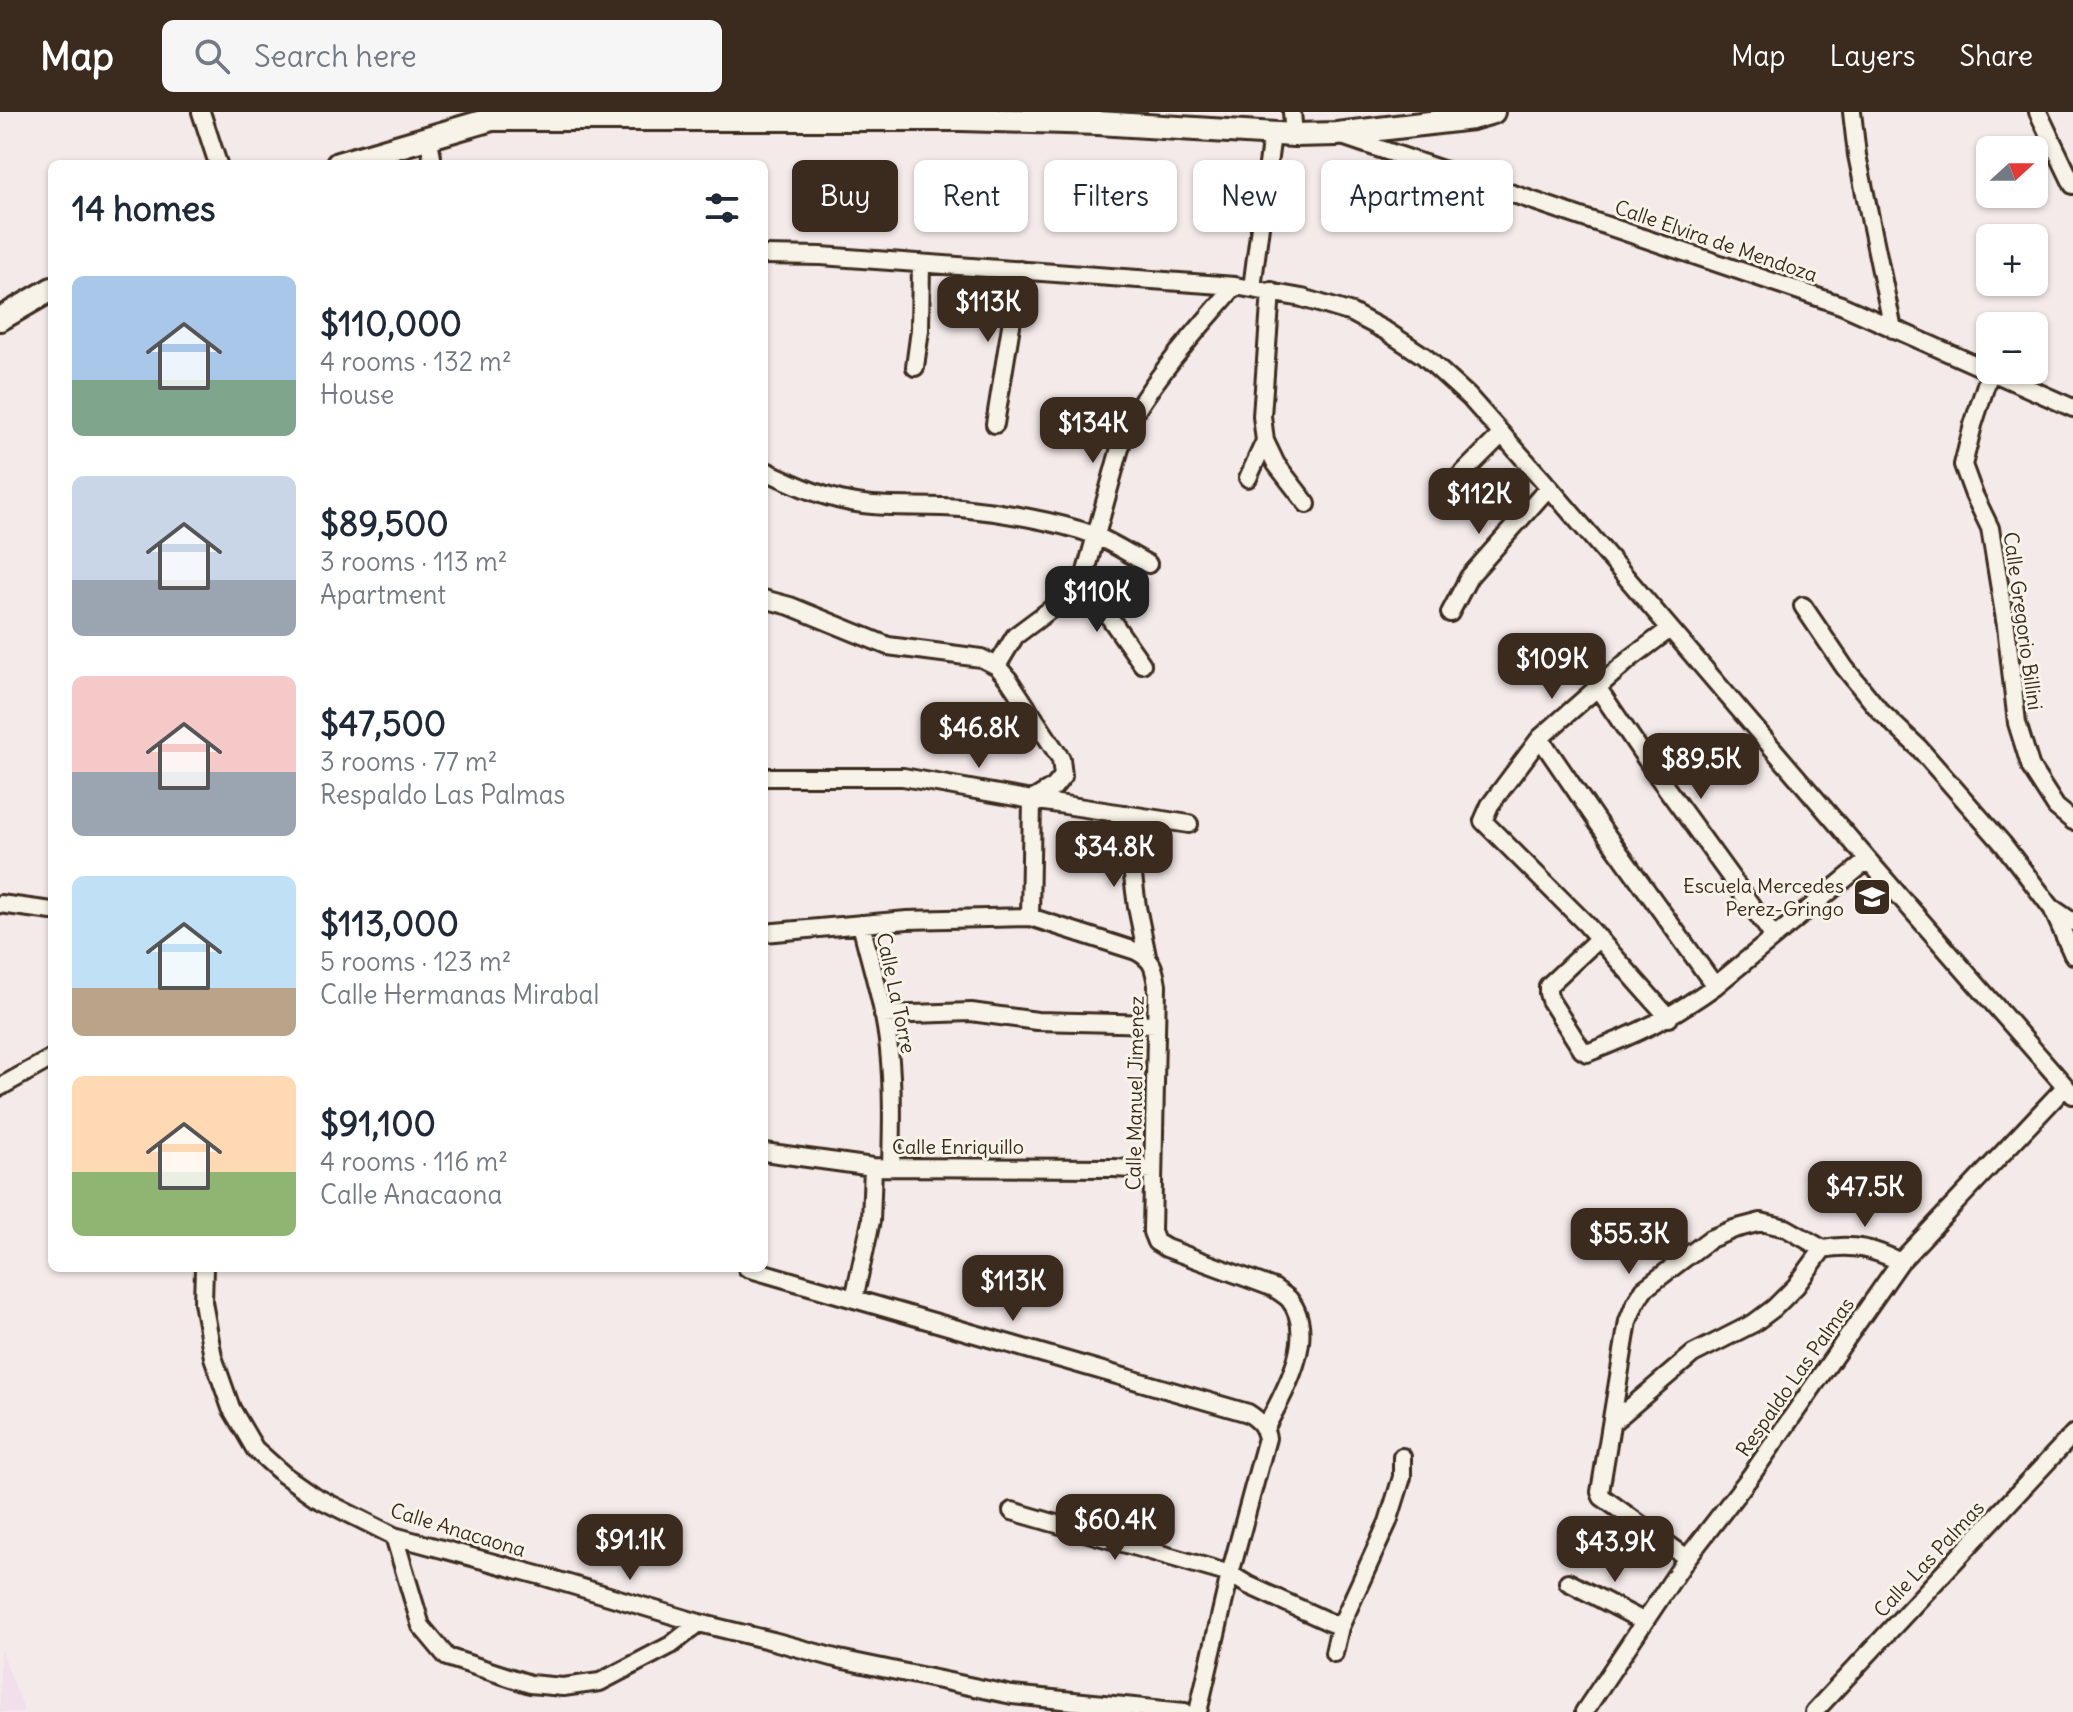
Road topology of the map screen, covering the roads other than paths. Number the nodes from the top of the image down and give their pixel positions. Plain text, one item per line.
1 (201, 112) edge
2 (1292, 112) edge
3 (1852, 112) edge
4 (2038, 112) edge
5 (1479, 114) edge
6 (493, 115) edge
7 (961, 116) edge
8 (1098, 118) edge
9 (1283, 134) junction
10 (1337, 134) junction
11 (429, 139) junction
12 (217, 160) edge
13 (353, 160) edge
14 (432, 160) edge
15 (2073, 185) edge
16 (768, 255) edge
17 (921, 263) junction
18 (1020, 270) junction
19 (1244, 287) junction
20 (1271, 291) junction
21 (48, 294) edge
22 (0, 319) edge
23 (1893, 329) junction
24 (1976, 366) edge
25 (915, 367) dead end
26 (1986, 384) edge
27 (2018, 384) edge
28 (2073, 408) edge
29 (995, 424) dead end
30 (1502, 434) junction
31 (1265, 441) junction
32 (768, 472) edge
33 (1248, 478) dead end
34 (1452, 484) dead end
35 (1549, 487) junction
36 (1307, 504) dead end
37 (1096, 536) junction
38 (1148, 564) dead end
39 (1084, 581) junction
40 (768, 600) edge
41 (1803, 606) dead end
42 (1450, 613) dead end
43 (1670, 629) junction
44 (1142, 664) dead end
45 (997, 666) junction
46 (1597, 687) junction
47 (1540, 738) junction
48 (768, 777) edge
49 (1032, 800) junction
50 (1125, 814) junction
51 (2073, 821) edge
52 (1189, 824) dead end
53 (1868, 860) junction
54 (0, 904) edge
55 (2051, 907) junction
56 (48, 910) edge
57 (1030, 917) junction
58 (2073, 922) edge
59 (861, 924) junction
60 (768, 933) edge
61 (1774, 937) junction
62 (1599, 938) junction
63 (2073, 955) edge
64 (1147, 956) junction
65 (1715, 986) junction
66 (883, 1015) junction
67 (1669, 1018) junction
68 (1156, 1024) junction
69 (48, 1060) edge
70 (0, 1087) edge
71 (2069, 1091) edge
72 (768, 1153) edge
73 (873, 1167) junction
74 (891, 1167) junction
75 (1153, 1170) junction
76 (1823, 1249) junction
77 (1900, 1262) junction
78 (204, 1272) edge
79 (761, 1272) edge
80 (854, 1299) junction
81 (1612, 1423) junction
82 (1262, 1425) junction
83 (2073, 1434) edge
84 (1402, 1457) dead end
85 (1012, 1511) dead end
86 (394, 1536) junction
87 (1687, 1558) junction
88 (1230, 1574) junction
89 (1568, 1582) dead end
90 (1643, 1621) junction
91 (699, 1623) junction
92 (1340, 1627) junction
93 (1334, 1653) dead end
94 (1185, 1712) edge
95 (1198, 1712) edge
96 (1584, 1712) edge
97 (1814, 1712) edge

1 - 12 street
2 - 9 street
3 - 23 street
4 - 15 street
5 - 10 main road
6 - 7 main road
6 - 11 main road
7 - 8 main road
8 - 9 main road
9 - 10 main road
9 - 19 street
10 - 23 street, Calle Elvira de Mendoza
11 - 13 main road
11 - 14 street
16 - 17 street
17 - 18 street
17 - 25 street
18 - 19 street
18 - 29 street
19 - 20 street
19 - 37 street
20 - 30 street
20 - 31 street
21 - 22 main road
23 - 24 street, Calle Elvira de Mendoza
26 - 51 street, Calle Gregorio Billini
27 - 28 street, Calle Elvira de Mendoza
30 - 34 street
30 - 35 street
31 - 33 street
31 - 36 street
32 - 37 street
35 - 42 street
35 - 43 street
37 - 38 street
37 - 39 street
39 - 44 street
39 - 45 street
40 - 45 street
41 - 55 street
43 - 46 street
43 - 53 street
45 - 49 street
46 - 47 street
46 - 61 street
47 - 62 street
47 - 65 street
48 - 49 street
49 - 50 street
49 - 57 street
50 - 52 street
50 - 64 street, Calle Manuel Jimenez
53 - 61 street
53 - 71 street
54 - 56 street
55 - 58 street
55 - 63 street
57 - 59 street
57 - 64 street
59 - 60 street
59 - 66 street, Calle La Torre
61 - 65 street
62 - 67 street
62 - 67 street
64 - 68 street, Calle Manuel Jimenez
65 - 67 street
66 - 68 street
66 - 74 street, Calle La Torre
68 - 75 street, Calle Manuel Jimenez
69 - 70 street
71 - 77 street, Respaldo Las Palmas
72 - 73 street, Calle Enriquillo
73 - 74 street, Calle Enriquillo
73 - 80 street
74 - 75 street, Calle Enriquillo
75 - 82 street, Calle Manuel Jimenez
76 - 77 street
76 - 81 street
76 - 81 street
77 - 87 street, Respaldo Las Palmas
78 - 86 street, Calle Anacaona
79 - 80 street
80 - 82 street
81 - 87 street
82 - 88 street
83 - 97 street, Calle Las Palmas
84 - 92 street
85 - 88 street
86 - 91 street, Calle Anacaona
86 - 91 street
87 - 90 street, Respaldo Las Palmas
88 - 92 street
88 - 95 street
89 - 90 street
90 - 96 street, Respaldo Las Palmas
91 - 94 street, Calle Anacaona
92 - 93 street

